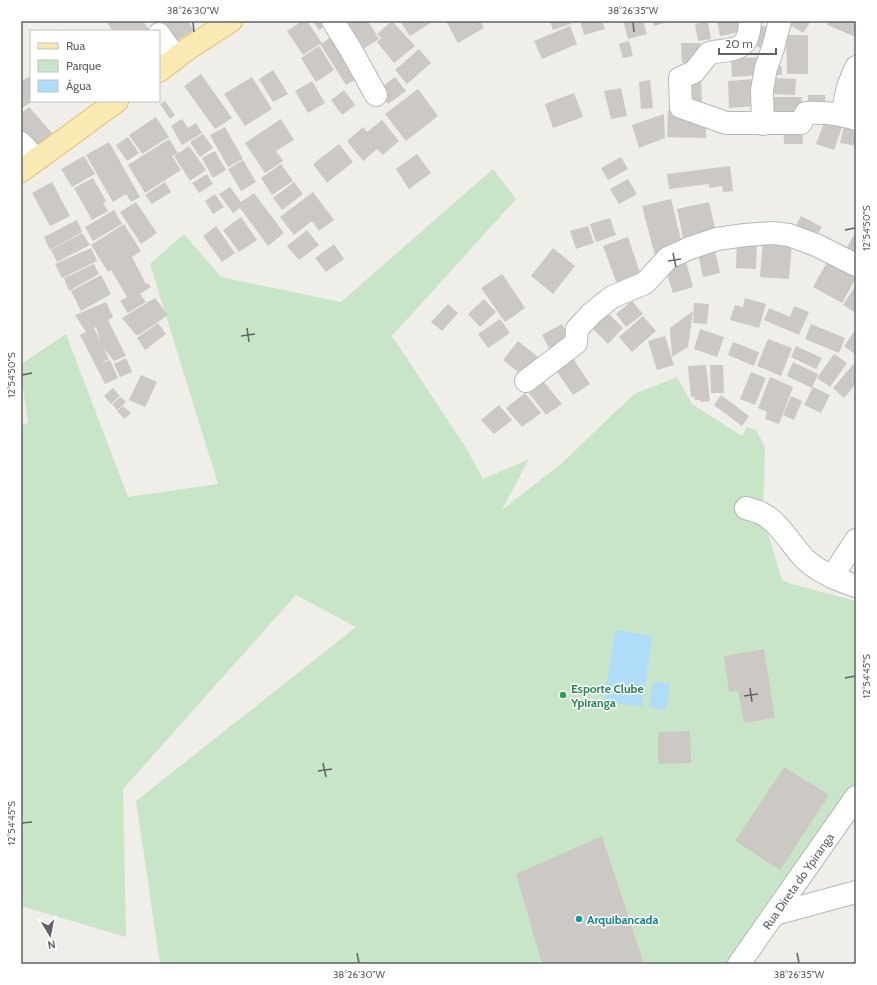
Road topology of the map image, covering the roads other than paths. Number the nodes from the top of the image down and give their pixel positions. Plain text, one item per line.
1 (149, 21) edge
2 (231, 21) edge
3 (333, 21) edge
4 (750, 21) edge
5 (780, 21) edge
6 (156, 30) edge
7 (160, 37) edge
8 (168, 65) edge
9 (856, 67) edge
10 (376, 96) dead end
11 (116, 102) edge
12 (849, 116) edge
13 (763, 124) junction
14 (21, 143) edge
15 (29, 165) edge
16 (856, 266) edge
17 (526, 381) dead end
18 (746, 508) dead end
19 (856, 540) edge
20 (832, 578) junction
21 (856, 586) edge
22 (856, 797) edge
23 (856, 892) edge
24 (775, 914) junction
25 (739, 964) edge

1 - 6 street
2 - 8 main road
3 - 10 street
4 - 13 street
5 - 13 street
7 - 8 street
9 - 12 street
11 - 15 main road
12 - 13 street
14 - 15 street
16 - 17 street
18 - 20 street
19 - 20 street
20 - 21 street
22 - 24 street, Rua Direta do Ypiranga
23 - 24 street
24 - 25 street, Rua Direta do Ypiranga

